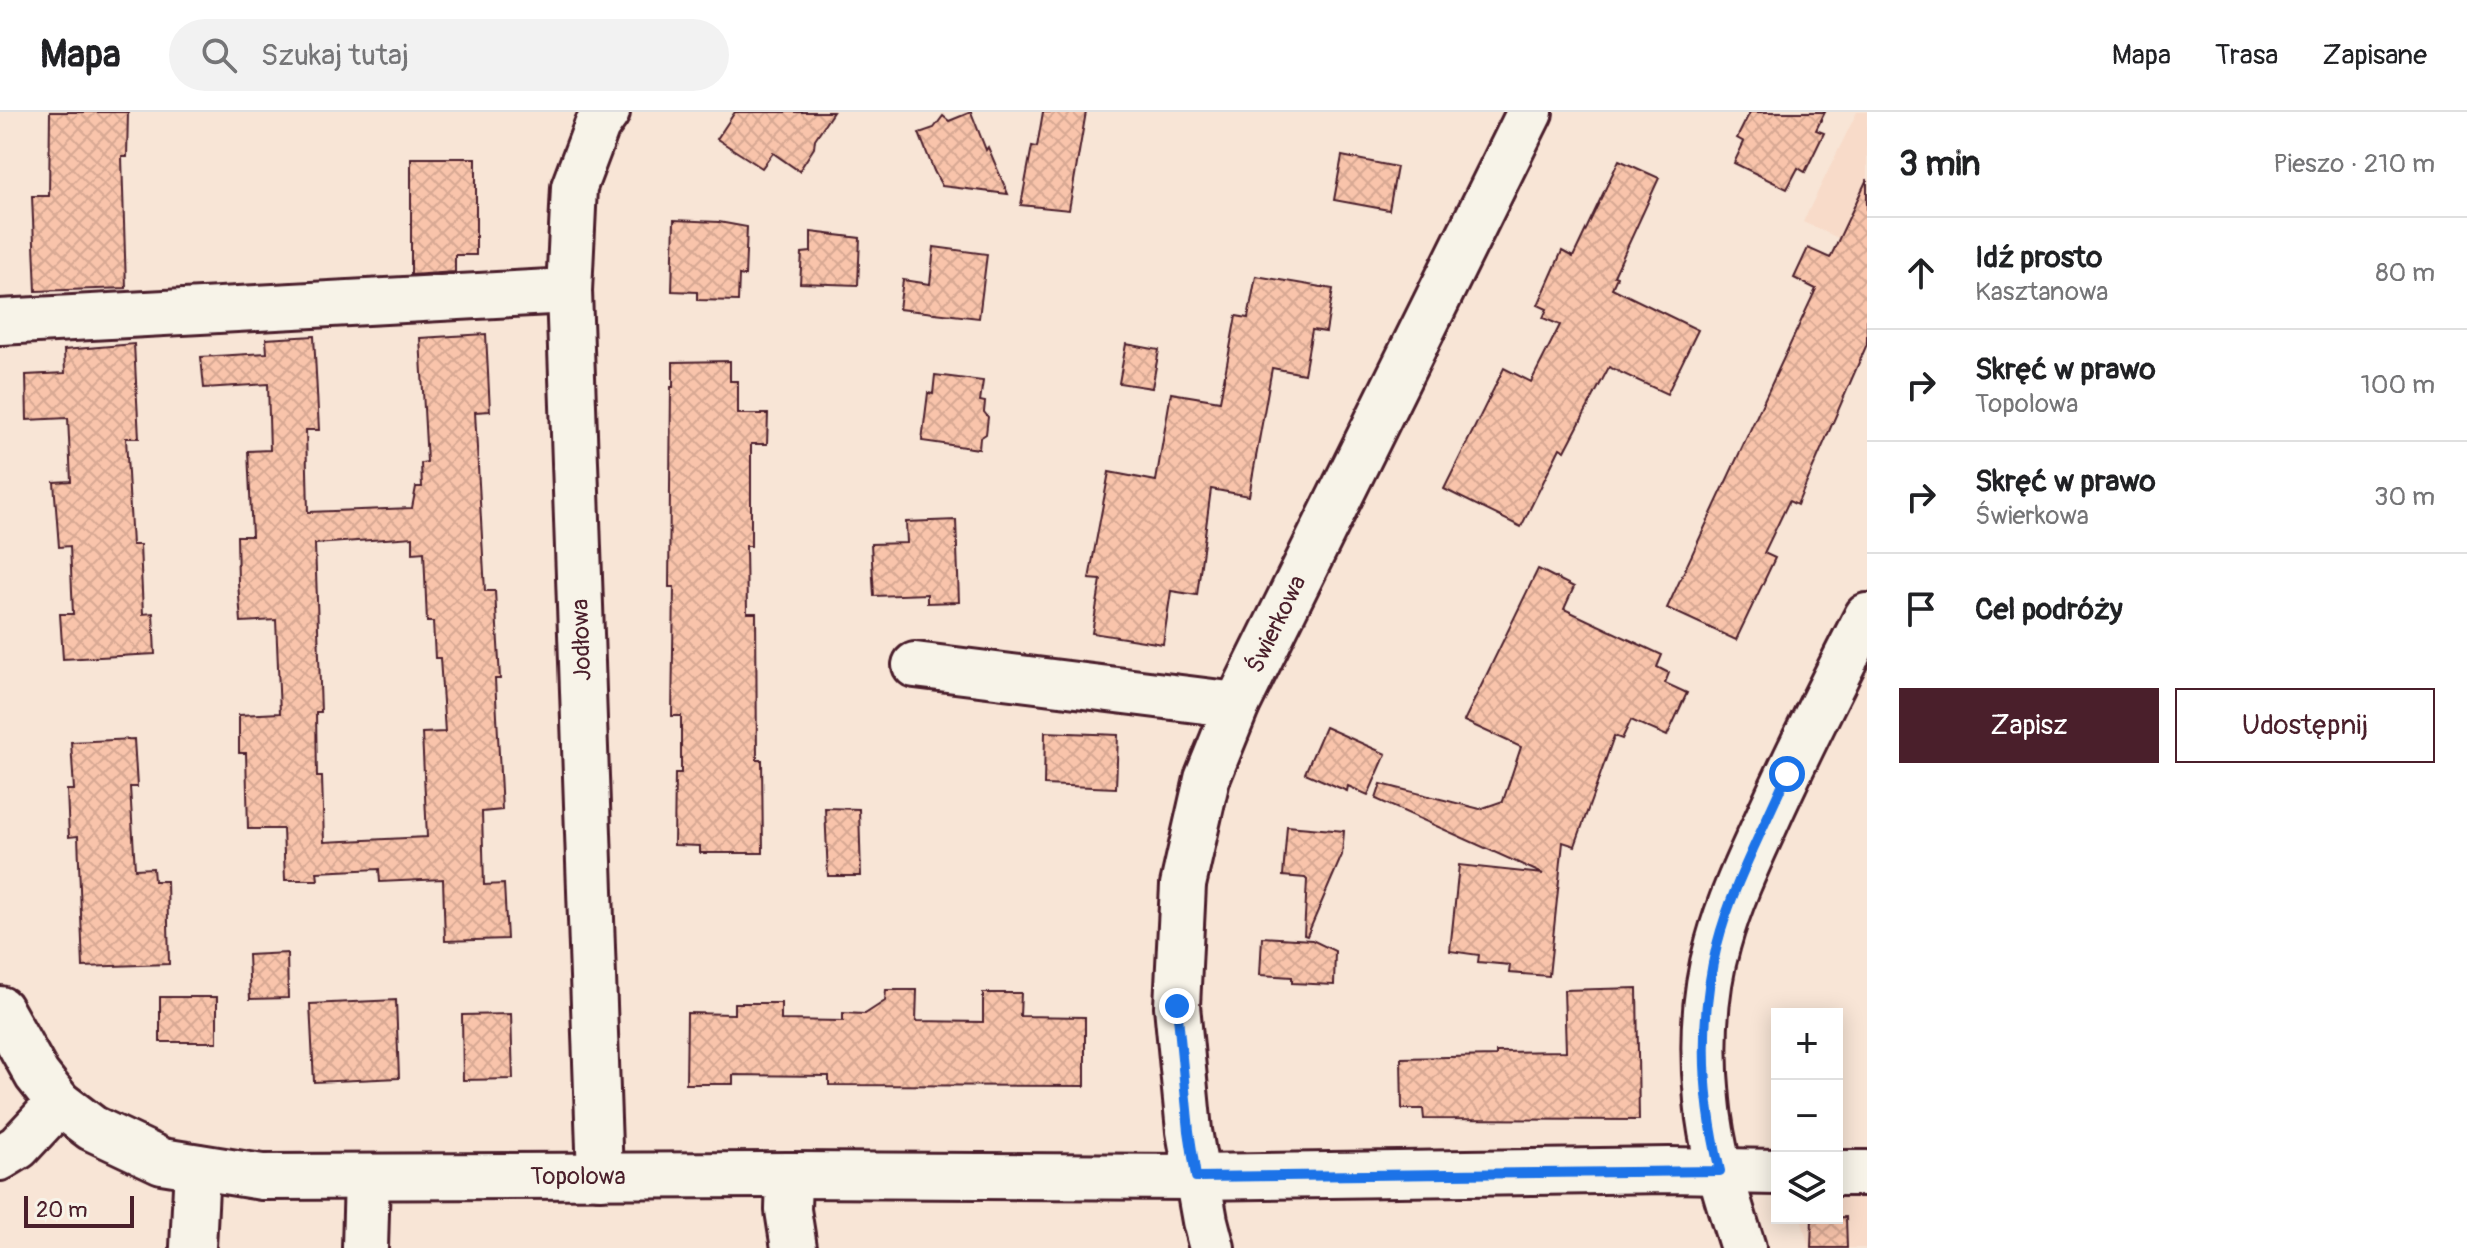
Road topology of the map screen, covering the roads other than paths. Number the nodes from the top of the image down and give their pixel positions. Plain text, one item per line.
1 (607, 112) edge
2 (1530, 112) edge
3 (569, 291) junction
4 (0, 322) edge
5 (1867, 616) edge
6 (915, 665) dead end
7 (1237, 705) junction
8 (0, 1009) edge
9 (59, 1103) junction
10 (0, 1158) edge
11 (197, 1167) junction
12 (1720, 1171) junction
13 (1771, 1172) edge
14 (1843, 1173) edge
15 (1867, 1173) edge
16 (789, 1175) junction
17 (600, 1176) junction
18 (367, 1177) junction
19 (1196, 1177) junction
20 (193, 1247) edge
21 (365, 1248) edge
22 (794, 1248) edge
23 (1212, 1248) edge
24 (1743, 1248) edge

1 - 3 street, Jodłowa
2 - 7 street, Świerkowa
3 - 4 street
3 - 17 street, Jodłowa
5 - 12 street
6 - 7 street
7 - 19 street, Świerkowa
8 - 9 street, Topolowa
9 - 10 street
9 - 11 street, Topolowa
11 - 18 street, Topolowa
11 - 20 street
12 - 13 street, Topolowa
12 - 19 street, Topolowa
12 - 24 street
14 - 15 street
16 - 17 street, Topolowa
16 - 19 street, Topolowa
16 - 22 street
17 - 18 street, Topolowa
18 - 21 street
19 - 23 street

